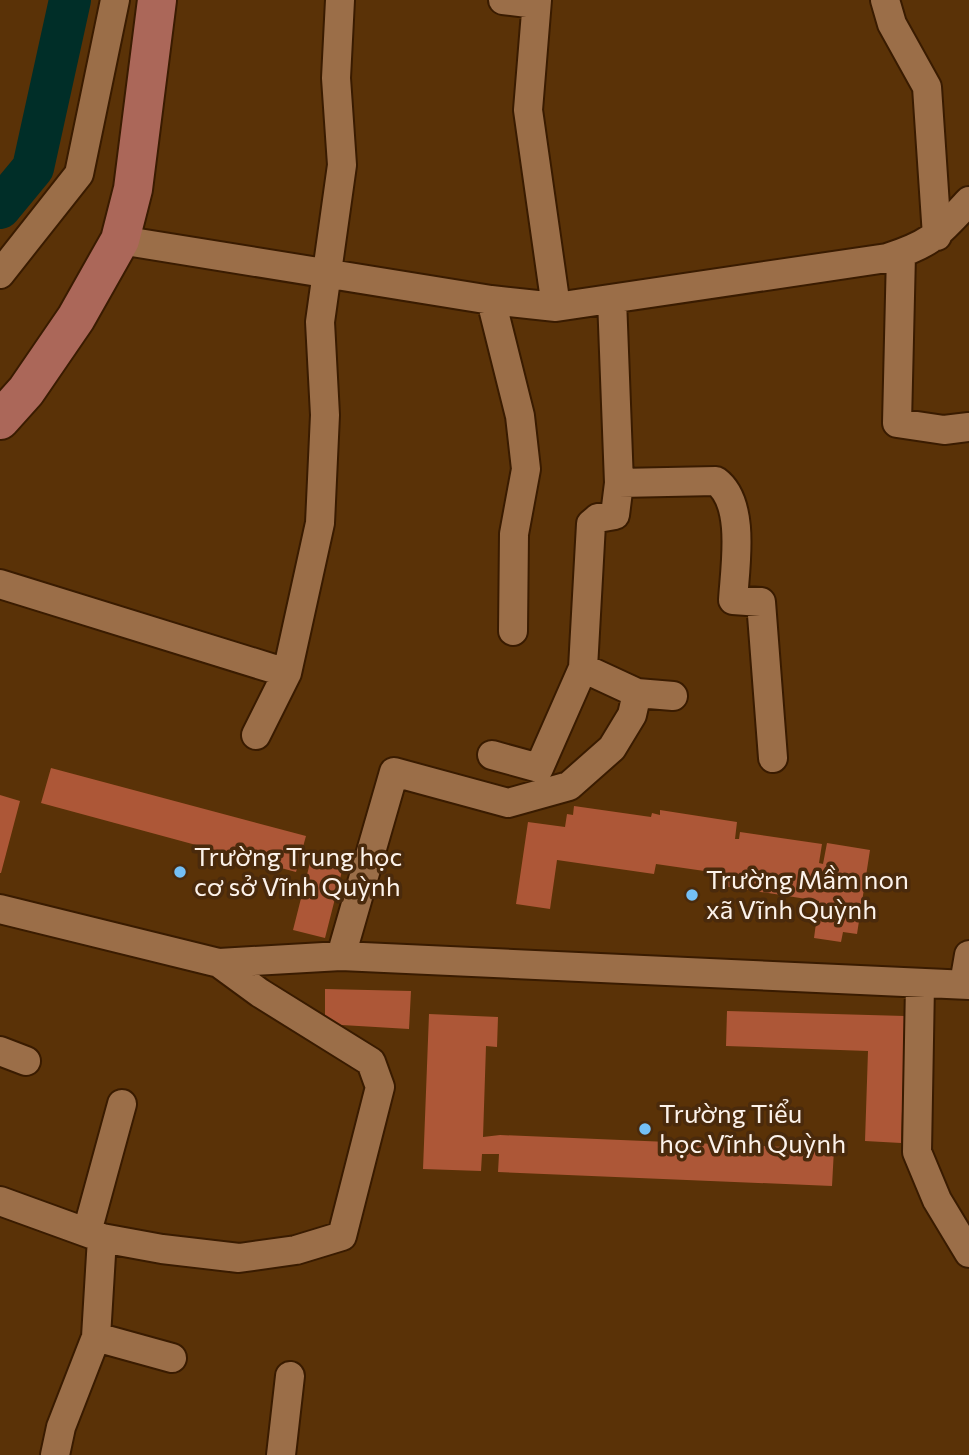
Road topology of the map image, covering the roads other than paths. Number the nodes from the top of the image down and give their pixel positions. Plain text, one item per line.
1 (115, 0) edge
2 (157, 0) edge
3 (340, 0) edge
4 (503, 0) edge
5 (885, 0) edge
6 (536, 2) edge
7 (969, 201) edge
8 (937, 236) junction
9 (120, 240) junction
10 (901, 254) junction
11 (0, 274) edge
12 (327, 275) junction
13 (612, 299) junction
14 (491, 300) junction
15 (556, 307) junction
16 (0, 420) edge
17 (969, 427) edge
18 (619, 483) junction
19 (0, 583) edge
20 (513, 631) dead end
21 (583, 668) junction
22 (287, 673) junction
23 (637, 693) junction
24 (673, 696) dead end
25 (256, 735) dead end
26 (492, 755) dead end
27 (773, 758) dead end
28 (0, 909) edge
29 (969, 955) edge
30 (341, 956) junction
31 (219, 963) junction
32 (920, 984) junction
33 (966, 984) edge
34 (122, 1104) dead end
35 (0, 1201) edge
36 (94, 1235) junction
37 (969, 1253) edge
38 (96, 1337) junction
39 (172, 1358) dead end
40 (290, 1376) dead end
41 (55, 1455) edge
42 (281, 1455) edge

1 - 11 street
2 - 9 street
3 - 12 street
4 - 6 street
5 - 8 street
6 - 15 street
7 - 8 street
8 - 10 street
9 - 12 street
9 - 16 street
10 - 13 street
10 - 17 street
12 - 14 street
12 - 22 street
13 - 15 street
13 - 18 street
14 - 15 street
14 - 20 street
18 - 21 street
18 - 27 street
19 - 22 street
21 - 23 street
21 - 26 street
22 - 25 street
23 - 24 street
23 - 30 street
28 - 31 street
29 - 33 street
30 - 31 street
30 - 32 street
31 - 36 street
32 - 33 street
32 - 37 street
34 - 36 street
35 - 36 street
36 - 38 street
38 - 39 street
38 - 41 street
40 - 42 street

